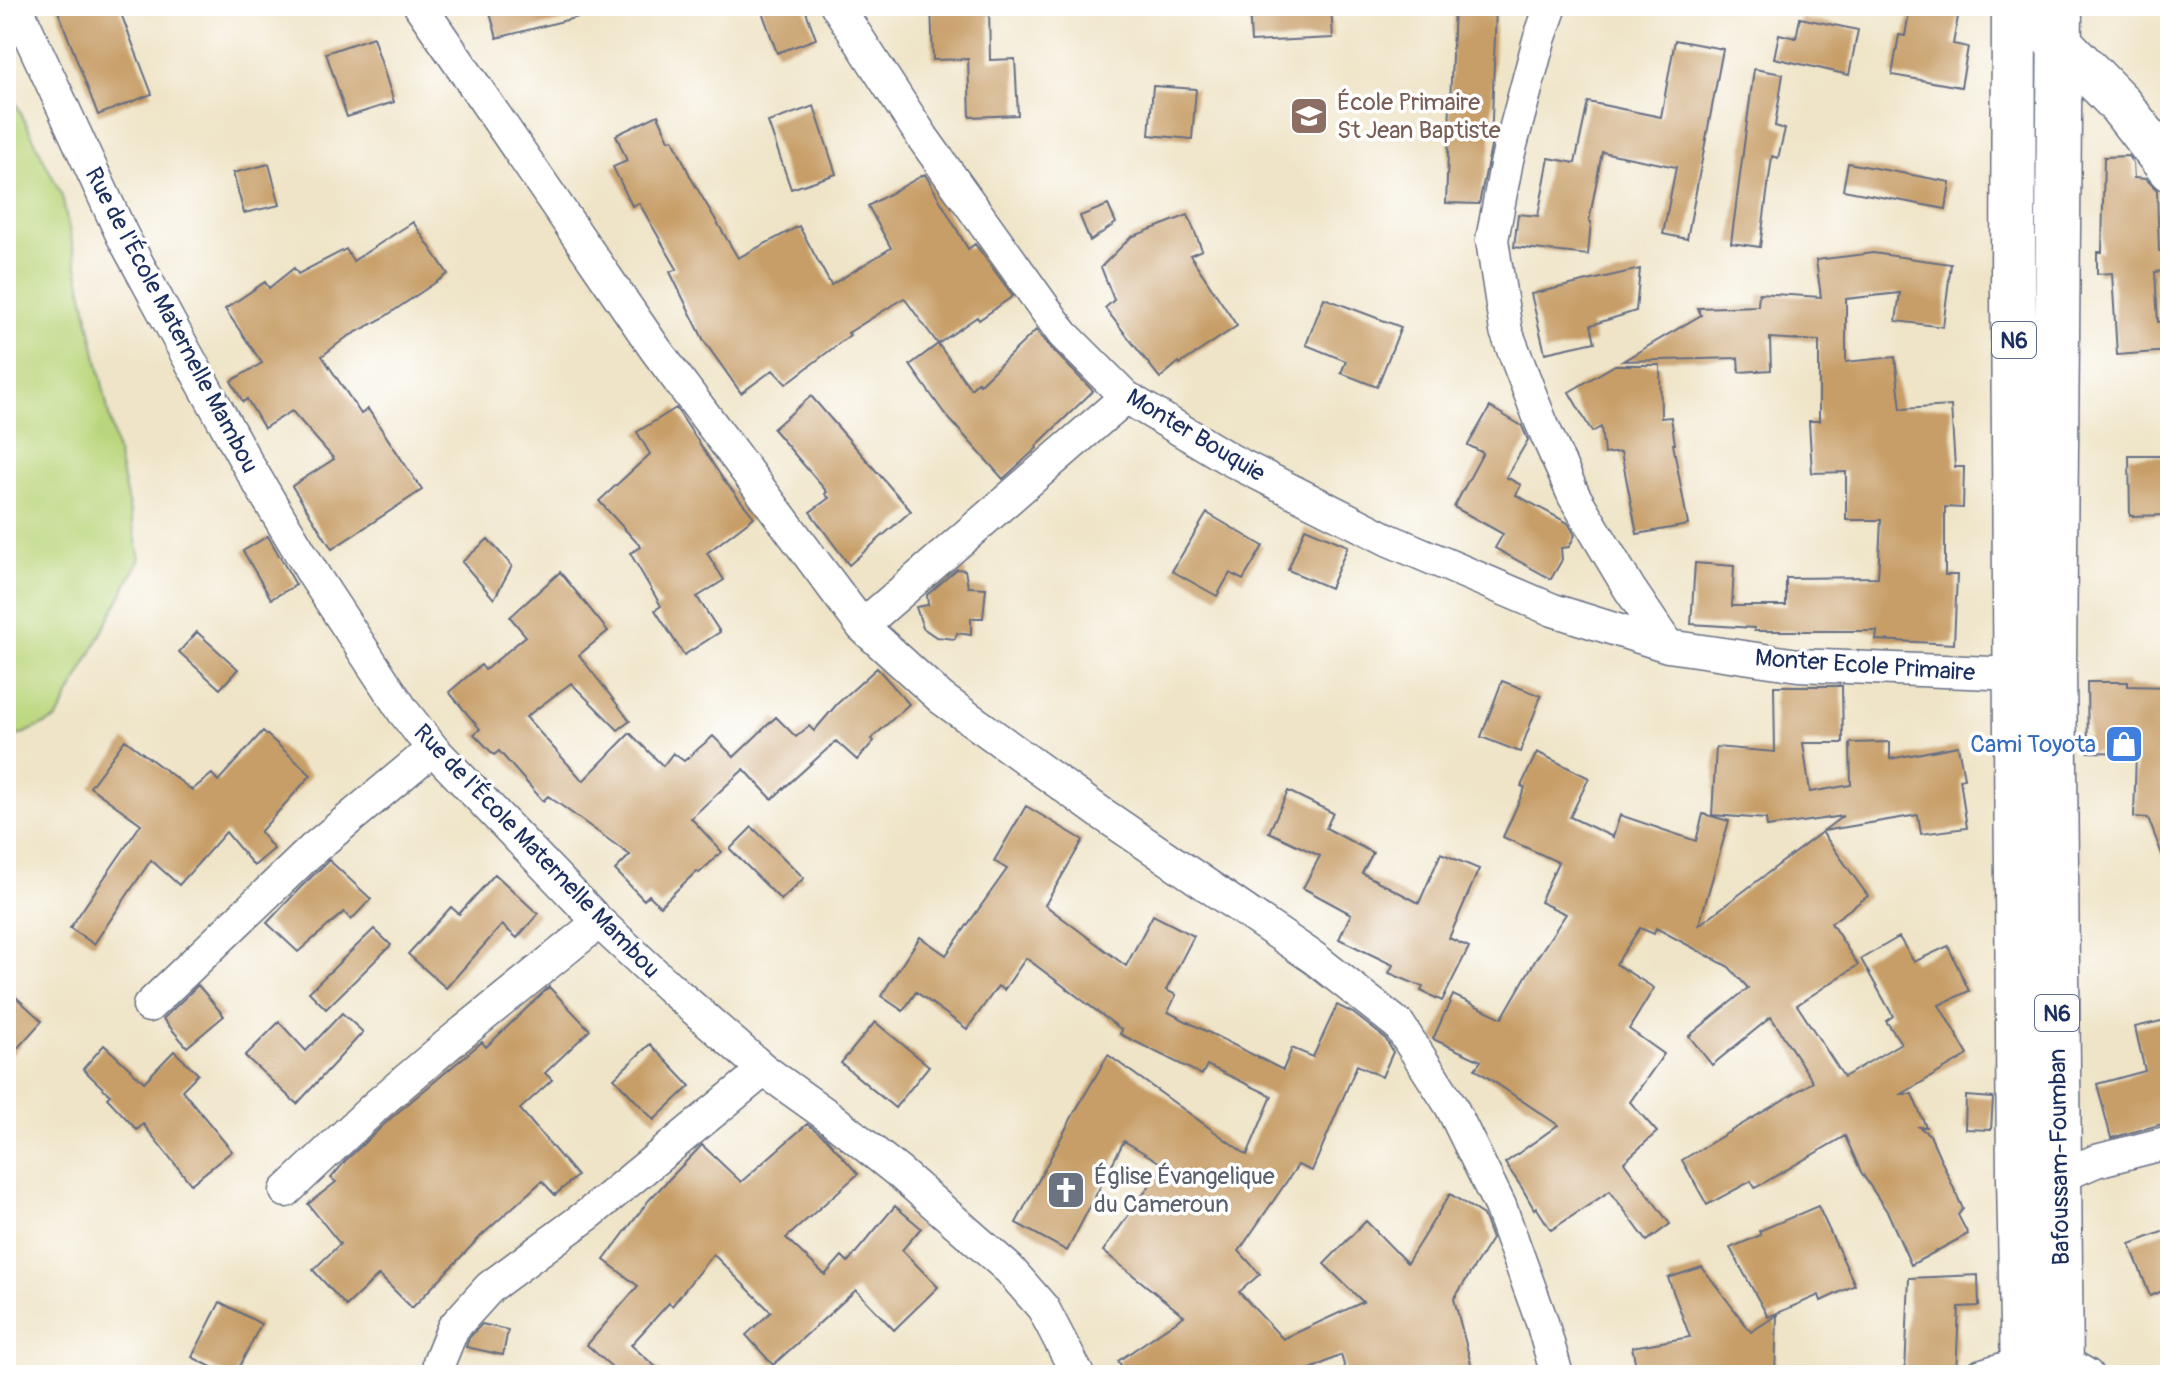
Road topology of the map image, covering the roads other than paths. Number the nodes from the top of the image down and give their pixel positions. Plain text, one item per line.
1 (16, 6) edge
2 (420, 6) edge
3 (837, 6) edge
4 (1551, 6) edge
5 (2014, 6) edge
6 (2062, 18) edge
7 (2170, 122) edge
8 (2170, 169) edge
9 (1126, 397) junction
10 (2035, 571) junction
11 (862, 626) junction
12 (1668, 646) junction
13 (2035, 670) junction
14 (433, 749) junction
15 (599, 922) junction
16 (149, 1006) dead end
17 (764, 1070) junction
18 (2170, 1142) edge
19 (2059, 1177) junction
20 (286, 1191) dead end
21 (2051, 1370) edge
22 (440, 1375) edge
23 (1078, 1375) edge
24 (1557, 1375) edge
25 (1982, 1375) edge

1 - 14 street, Rue de l'École Maternelle Mambou
2 - 11 street
3 - 9 street, Monter Bouquie
4 - 12 street
5 - 6 main road
5 - 10 main road, N6
6 - 7 main road
6 - 8 main road
6 - 10 main road, N6
9 - 11 street
9 - 12 street, Monter Bouquie
10 - 13 main road, N6
11 - 24 street
12 - 13 street, Monter Ecole Primaire
13 - 19 main road, Bafoussam-Foumban / N6
13 - 21 main road, Bafoussam-Foumban / N6
14 - 15 street, Rue de l'École Maternelle Mambou
14 - 16 street
15 - 17 street, Rue de l'École Maternelle Mambou
15 - 20 street
17 - 22 street
17 - 23 street, Rue de l'École Maternelle Mambou
18 - 19 street
19 - 21 main road, Bafoussam-Foumban / N6
21 - 25 street

